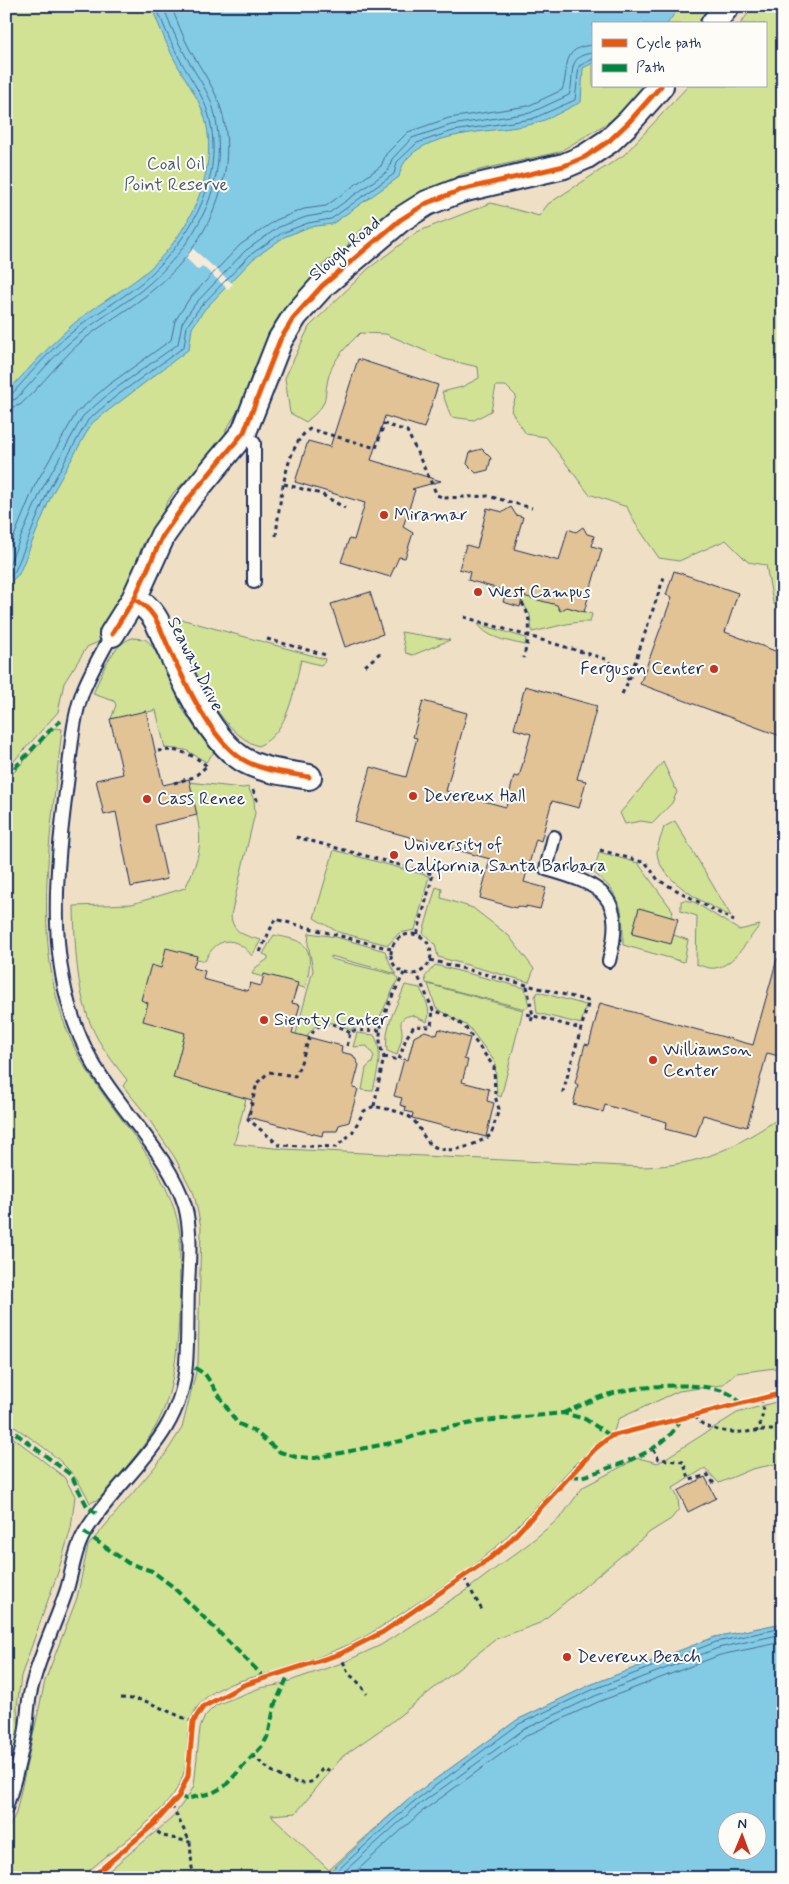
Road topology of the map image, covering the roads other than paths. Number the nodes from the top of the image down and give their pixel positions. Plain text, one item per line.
1 (727, 6) edge
2 (715, 22) edge
3 (659, 88) edge
4 (244, 432) junction
5 (254, 582) dead end
6 (134, 599) junction
7 (112, 634) joint
8 (309, 776) dead end
9 (554, 837) dead end
10 (609, 961) dead end
11 (12, 1770) edge
12 (6, 1808) edge

1 - 2 street
3 - 4 street, Slough Road
4 - 5 lane
4 - 6 street, Slough Road
6 - 7 street, Slough Road
6 - 8 street, Seaway Drive
7 - 11 lane
9 - 10 lane
11 - 12 lane

